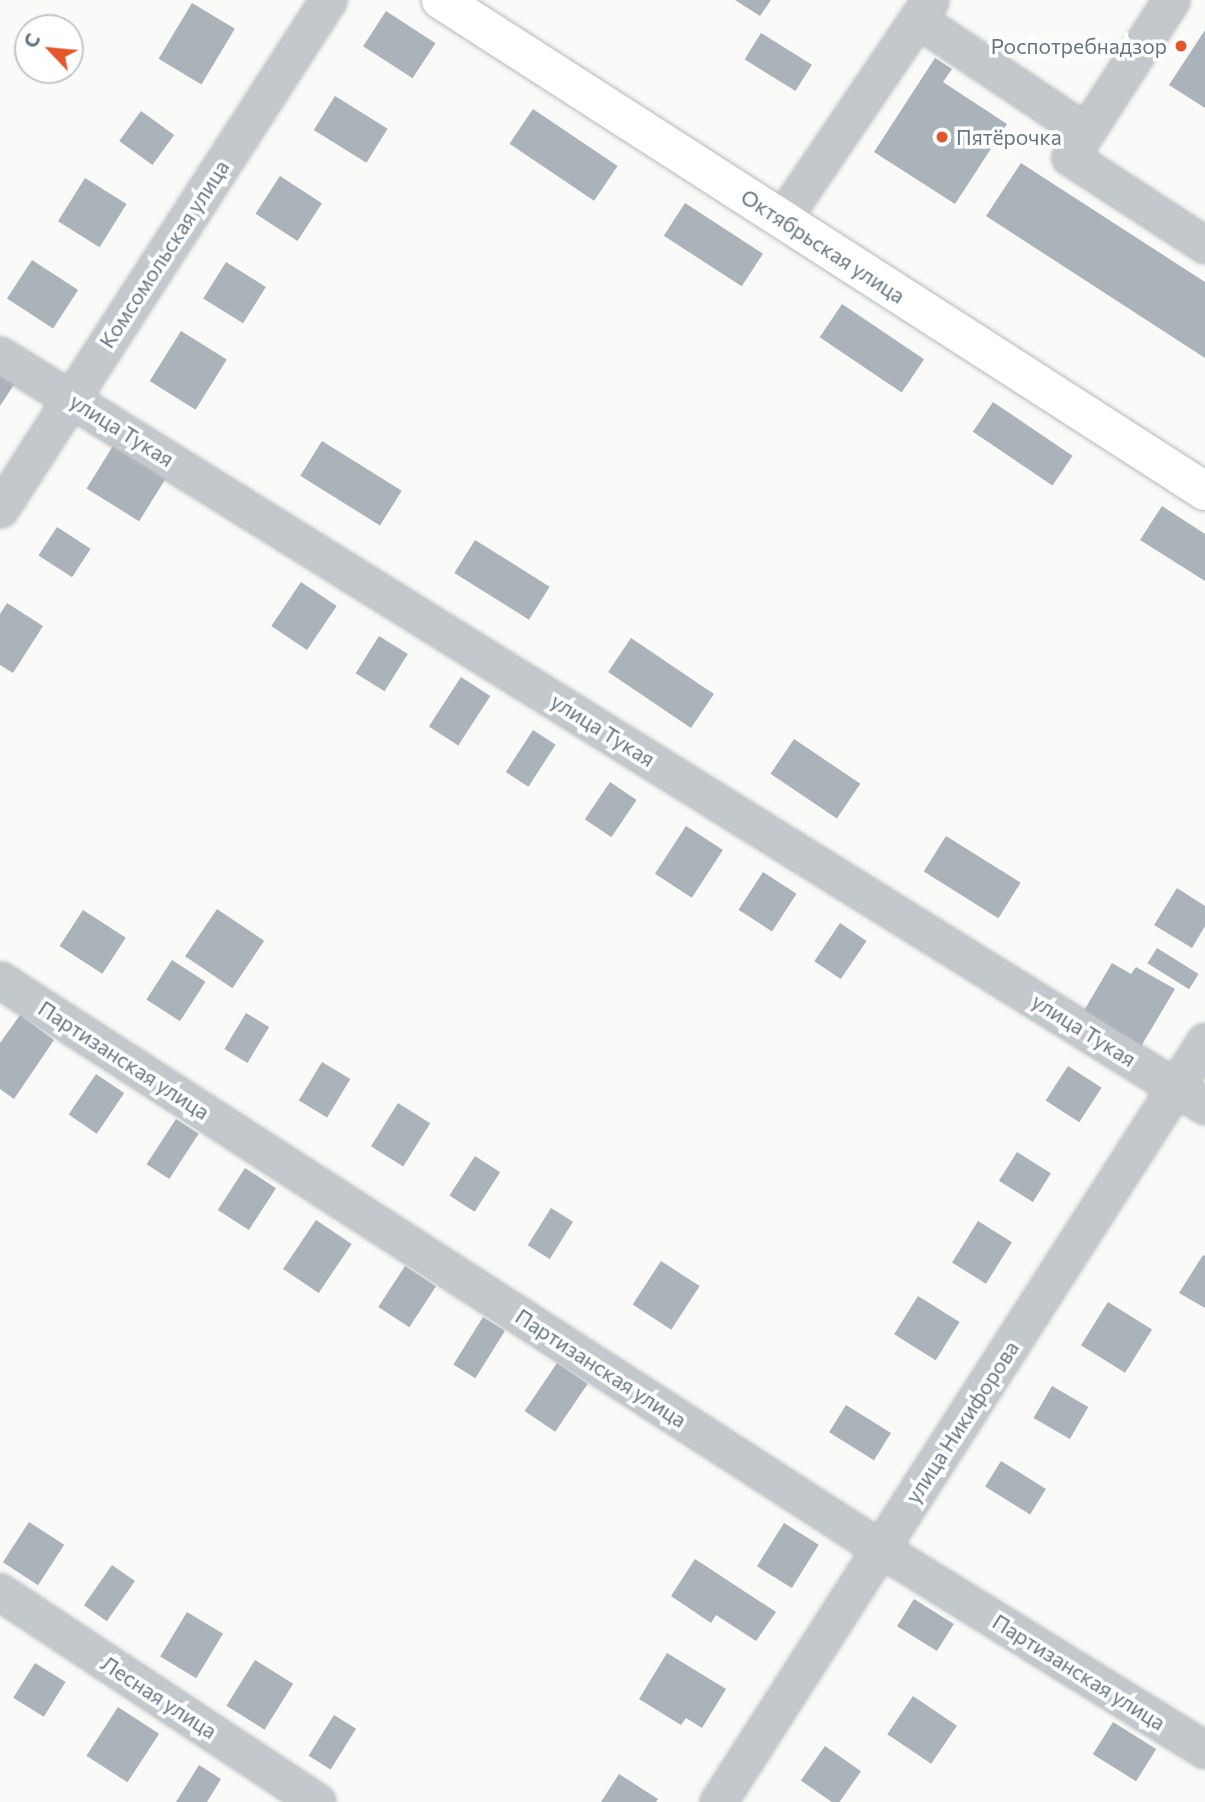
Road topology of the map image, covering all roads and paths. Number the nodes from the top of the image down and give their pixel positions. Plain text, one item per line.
1 (327, 0) edge
2 (441, 0) edge
3 (1171, 0) edge
4 (923, 9) edge
5 (1086, 132) junction
6 (782, 219) junction
7 (1205, 245) edge
8 (0, 355) edge
9 (71, 399) junction
10 (1205, 491) edge
11 (0, 509) edge
12 (0, 980) edge
13 (1205, 1041) edge
14 (1176, 1087) junction
15 (1205, 1106) edge
16 (881, 1549) junction
17 (0, 1592) edge
18 (1205, 1750) edge
19 (317, 1802) edge
20 (718, 1802) edge

1 - 9 street, Комсомольская улица
2 - 6 main road, Октябрьская улица
3 - 5 street
4 - 5 street
4 - 6 street
5 - 7 street
6 - 10 main road, Октябрьская улица
8 - 9 street, улица Тукая
9 - 11 street, Комсомольская улица
9 - 14 street, улица Тукая
12 - 16 street, Партизанская улица
13 - 14 street, улица Никифорова
14 - 15 street, улица Тукая
14 - 16 street, улица Никифорова
16 - 18 street, Партизанская улица
16 - 20 street, улица Никифорова
17 - 19 street, Лесная улица

